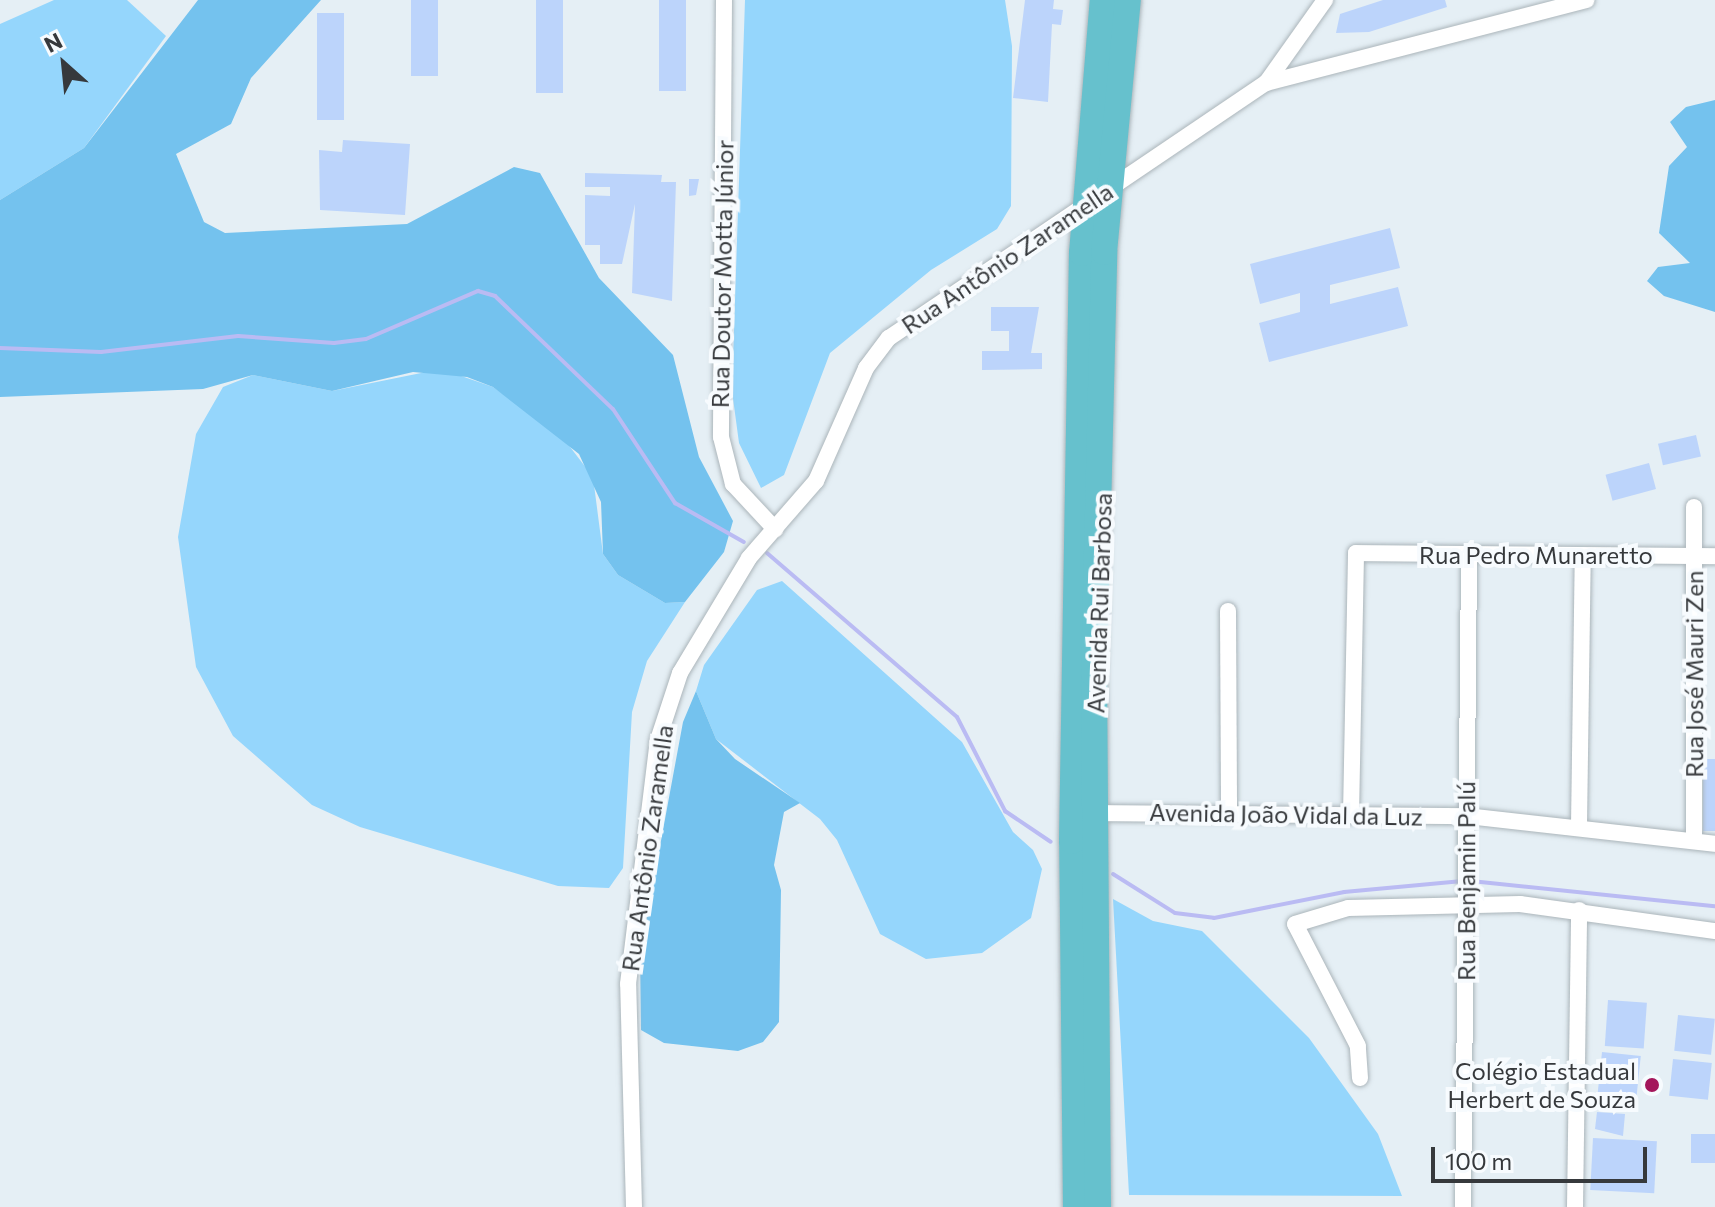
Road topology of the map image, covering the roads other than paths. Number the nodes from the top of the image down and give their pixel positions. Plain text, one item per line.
1 (724, 0) edge
2 (1103, 0) edge
3 (1128, 0) edge
4 (1325, 0) edge
5 (1586, 0) edge
6 (1266, 83) junction
7 (1107, 190) junction
8 (1083, 205) junction
9 (1694, 507) dead end
10 (775, 529) junction
11 (1469, 554) junction
12 (1583, 555) junction
13 (1694, 556) junction
14 (1715, 556) edge
15 (1228, 611) dead end
16 (1095, 813) junction
17 (1229, 814) junction
18 (1351, 815) junction
19 (1467, 816) junction
20 (1579, 826) junction
21 (1084, 841) junction
22 (1694, 841) junction
23 (1715, 844) edge
24 (1084, 891) junction
25 (1466, 899) junction
26 (1579, 910) junction
27 (1715, 931) edge
28 (1360, 1078) dead end
29 (634, 1207) edge
30 (1076, 1207) edge
31 (1098, 1207) edge
32 (1463, 1207) edge
33 (1575, 1207) edge

1 - 10 street, Rua Doutor Motta Júnior
2 - 8 main road, Avenida Rui Barbosa
3 - 7 main road, Avenida Rui Barbosa
4 - 6 street
5 - 6 street
6 - 7 street, Rua Antônio Zaramella
7 - 8 street, Rua Antônio Zaramella
7 - 16 main road, Avenida Rui Barbosa
8 - 10 street, Rua Antônio Zaramella
8 - 21 main road, Avenida Rui Barbosa
9 - 13 street, Rua José Mauri Zen
10 - 29 street, Rua Antônio Zaramella
11 - 12 street, Rua Pedro Munaretto
11 - 18 street, Rua Pedro Munaretto
11 - 19 street, Rua Benjamin Palú
12 - 13 street, Rua Pedro Munaretto
12 - 20 street
13 - 14 street, Rua Pedro Munaretto
13 - 22 street, Rua José Mauri Zen
15 - 17 street
16 - 17 street, Avenida João Vidal da Luz
16 - 21 main road, Avenida Rui Barbosa
17 - 18 street, Avenida João Vidal da Luz
18 - 19 street, Avenida João Vidal da Luz
19 - 20 street, Avenida João Vidal da Luz
19 - 25 street, Rua Benjamin Palú
20 - 22 street, Avenida João Vidal da Luz
21 - 24 main road, Avenida Rui Barbosa
22 - 23 street, Avenida João Vidal da Luz
24 - 30 main road, Avenida Rui Barbosa
24 - 31 main road, Avenida Rui Barbosa
25 - 26 street
25 - 28 street
25 - 32 street, Rua Benjamin Palú
26 - 27 street
26 - 33 street

